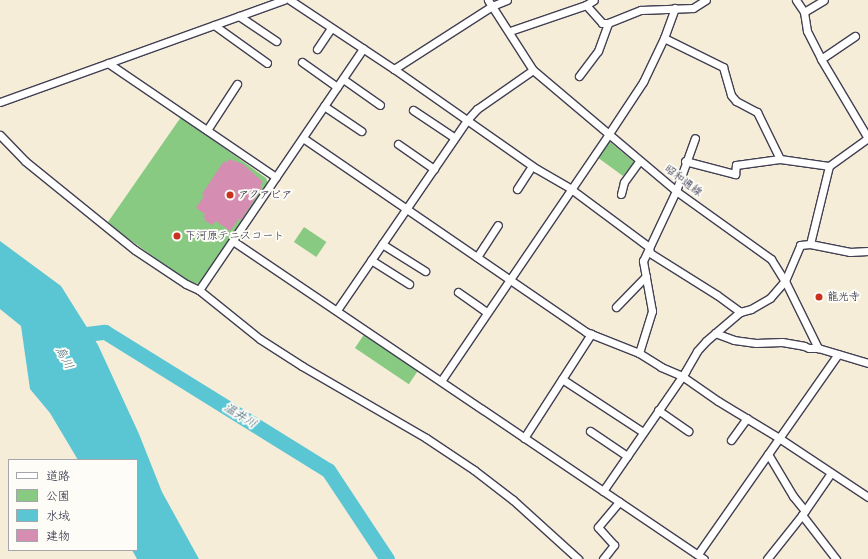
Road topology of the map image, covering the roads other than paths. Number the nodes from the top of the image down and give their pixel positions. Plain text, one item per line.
1 (284, 0) edge
2 (290, 0) edge
3 (507, 0) edge
4 (594, 0) edge
5 (706, 0) edge
6 (796, 0) edge
7 (824, 0) edge
8 (490, 3) edge
9 (586, 5) junction
10 (676, 8) junction
11 (804, 12) junction
12 (239, 16) junction
13 (608, 23) junction
14 (214, 25) junction
15 (331, 28) junction
16 (510, 32) junction
17 (855, 36) dead end
18 (664, 38) junction
19 (276, 42) dead end
20 (317, 49) dead end
21 (363, 49) junction
22 (821, 60) junction
23 (267, 62) dead end
24 (302, 62) dead end
25 (108, 63) junction
26 (394, 69) junction
27 (533, 70) junction
28 (579, 76) dead end
29 (343, 79) junction
30 (237, 84) dead end
31 (338, 87) junction
32 (0, 102) edge
33 (380, 105) dead end
34 (324, 106) junction
35 (413, 110) dead end
36 (467, 120) junction
37 (207, 130) junction
38 (361, 131) dead end
39 (0, 135) edge
40 (608, 135) junction
41 (303, 138) junction
42 (456, 138) junction
43 (695, 138) dead end
44 (868, 138) edge
45 (398, 144) dead end
46 (780, 158) junction
47 (639, 161) junction
48 (686, 161) junction
49 (532, 166) junction
50 (829, 166) junction
51 (434, 169) junction
52 (276, 177) junction
53 (517, 189) dead end
54 (571, 189) junction
55 (676, 191) junction
56 (621, 194) dead end
57 (406, 208) junction
58 (498, 225) dead end
59 (233, 241) junction
60 (382, 244) junction
61 (810, 244) junction
62 (649, 248) junction
63 (868, 251) edge
64 (477, 257) junction
65 (371, 260) junction
66 (425, 271) dead end
67 (646, 276) junction
68 (510, 278) junction
69 (785, 281) junction
70 (409, 284) dead end
71 (199, 290) junction
72 (458, 292) dead end
73 (616, 307) dead end
74 (337, 310) junction
75 (488, 312) junction
76 (740, 312) junction
77 (715, 333) junction
78 (591, 334) junction
79 (818, 348) junction
80 (639, 353) junction
81 (838, 354) junction
82 (868, 363) edge
83 (682, 376) junction
84 (562, 379) junction
85 (441, 380) junction
86 (658, 410) junction
87 (746, 418) junction
88 (590, 431) dead end
89 (688, 431) dead end
90 (643, 432) junction
91 (524, 438) junction
92 (779, 438) junction
93 (731, 440) dead end
94 (768, 454) junction
95 (627, 456) junction
96 (831, 473) junction
97 (603, 491) junction
98 (868, 497) edge
99 (619, 502) junction
100 (804, 513) junction
101 (701, 556) edge
102 (578, 559) edge
103 (603, 559) edge
104 (767, 559) edge
105 (836, 559) edge

1 - 12 street
2 - 15 street
3 - 8 street
4 - 9 street
5 - 10 street
6 - 11 street
7 - 11 street
8 - 16 street, 昭和通線
8 - 26 street
9 - 13 street
9 - 16 street
10 - 13 street
10 - 18 street
11 - 22 street
12 - 14 street
12 - 19 street
13 - 28 street
14 - 23 street
14 - 25 street
15 - 20 street
15 - 21 street
16 - 27 street, 昭和通線
17 - 22 street
18 - 40 street
18 - 46 street
21 - 26 street
21 - 29 street
22 - 44 street
24 - 31 street
25 - 32 street
25 - 37 street
26 - 36 street
27 - 36 street
27 - 40 street, 昭和通線
29 - 31 street
29 - 33 street
30 - 37 street
31 - 34 street
34 - 38 street
34 - 41 street
35 - 42 street
36 - 42 street
36 - 49 street
37 - 52 street
39 - 71 street
40 - 47 street, 昭和通線
40 - 54 street
41 - 52 street
41 - 57 street
42 - 51 street
43 - 48 street
44 - 50 street
45 - 51 street
46 - 48 street
46 - 50 street
47 - 55 street, 昭和通線
47 - 56 street
48 - 55 street
49 - 53 street
49 - 54 street
50 - 61 street
51 - 57 street
52 - 59 street
54 - 62 street
54 - 68 street
55 - 62 street
55 - 69 street, 昭和通線
57 - 60 street
57 - 64 street
58 - 64 street
59 - 71 street
59 - 74 street
60 - 65 street
60 - 66 street
61 - 63 street
61 - 69 street
62 - 67 street
62 - 76 street
64 - 68 street
65 - 70 street
65 - 74 street
67 - 73 street
67 - 80 street
68 - 75 street
68 - 78 street
69 - 76 street
69 - 79 street, 昭和通線
71 - 102 street
72 - 75 street
74 - 85 street
75 - 85 street
76 - 77 street
77 - 79 street
77 - 83 street
78 - 80 street
78 - 84 street
79 - 81 street
80 - 83 street
81 - 82 street
81 - 92 street
83 - 86 street
83 - 87 street
84 - 90 street
84 - 91 street
85 - 91 street
86 - 89 street
86 - 90 street
87 - 92 street
87 - 93 street
88 - 95 street
90 - 95 street
91 - 97 street
92 - 94 street
92 - 96 street
94 - 100 street
94 - 101 street
95 - 97 street
96 - 98 street
96 - 100 street
97 - 99 street
99 - 101 street
99 - 103 street
100 - 104 street
100 - 105 street

